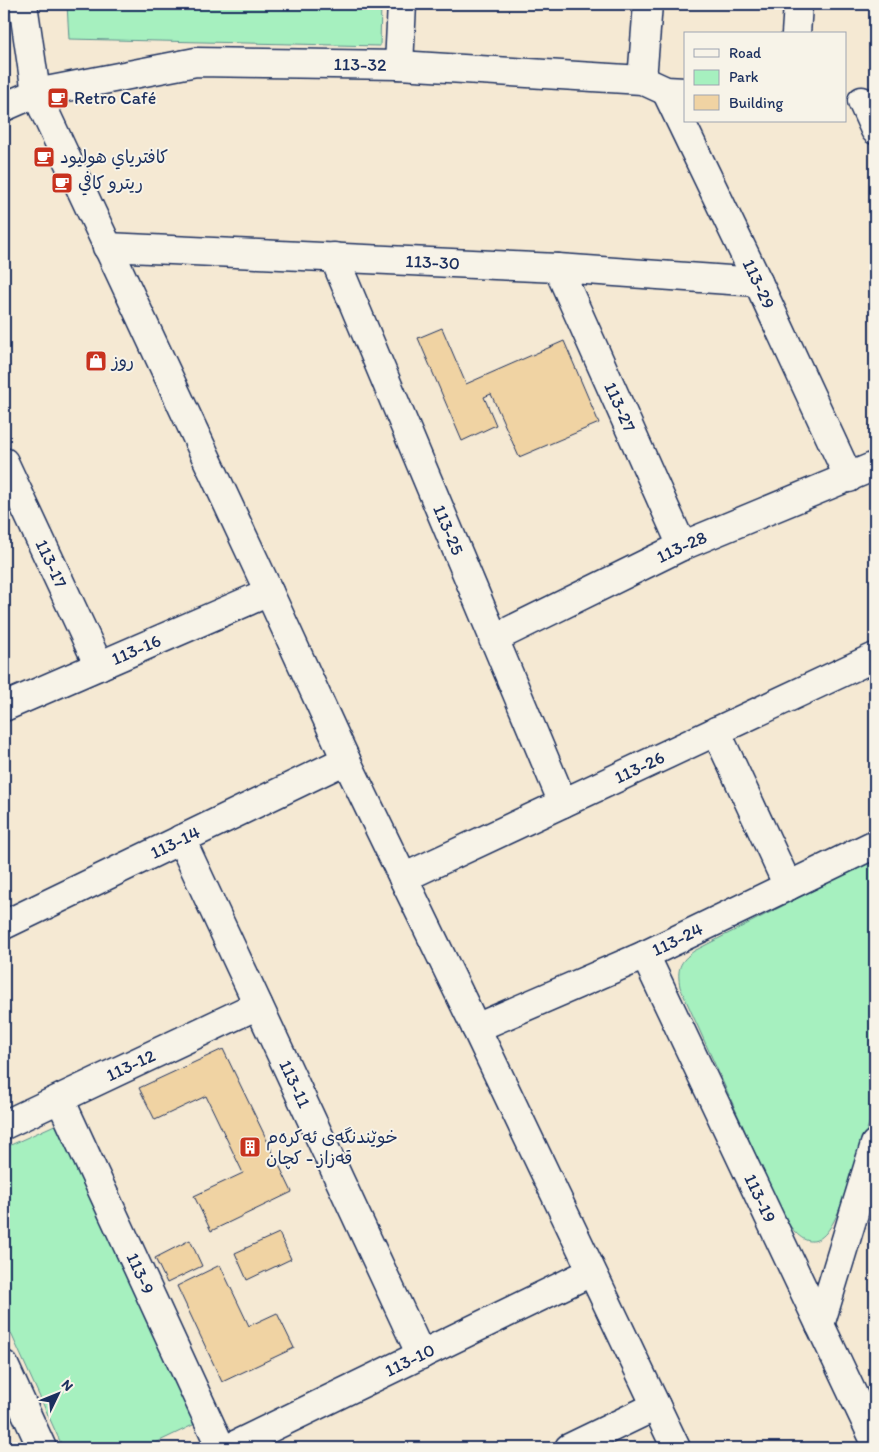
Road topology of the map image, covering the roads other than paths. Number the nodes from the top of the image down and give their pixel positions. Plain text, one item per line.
1 (23, 4) edge
2 (402, 4) edge
3 (648, 4) edge
4 (798, 4) edge
5 (796, 32) edge
6 (399, 65) junction
7 (664, 87) edge
8 (36, 93) junction
9 (861, 101) edge
10 (4, 107) edge
11 (875, 130) edge
12 (107, 247) junction
13 (334, 257) junction
14 (558, 268) junction
15 (758, 282) junction
16 (4, 462) edge
17 (875, 466) edge
18 (849, 478) junction
19 (682, 546) junction
20 (269, 592) junction
21 (493, 638) junction
22 (875, 657) edge
23 (99, 666) junction
24 (4, 707) edge
25 (716, 731) junction
26 (346, 760) junction
27 (563, 803) junction
28 (181, 839) junction
29 (875, 844) edge
30 (403, 878) junction
31 (788, 886) junction
32 (4, 925) edge
33 (645, 955) junction
34 (258, 1005) junction
35 (476, 1028) junction
36 (60, 1099) junction
37 (4, 1125) edge
38 (875, 1144) edge
39 (591, 1272) junction
40 (820, 1325) junction
41 (421, 1355) junction
42 (4, 1365) edge
43 (656, 1406) junction
44 (875, 1441) edge
45 (42, 1448) edge
46 (221, 1448) edge
47 (229, 1448) edge
48 (569, 1448) edge
49 (676, 1448) edge

1 - 8 street
2 - 6 street
3 - 7 street
4 - 5 street
6 - 7 street, 113-32
6 - 8 street, 113-32
7 - 15 street, 113-29
8 - 10 street, 113-32
8 - 12 street
9 - 11 street
12 - 13 street, 113-30
12 - 20 street
13 - 14 street, 113-30
13 - 21 street, 113-25
14 - 15 street, 113-30
14 - 19 street, 113-27
15 - 18 street, 113-29
16 - 23 street, 113-17
17 - 18 street, 113-28
18 - 19 street, 113-28
19 - 21 street, 113-28
20 - 23 street, 113-16
20 - 26 street
21 - 27 street, 113-25
22 - 25 street, 113-26
23 - 24 street, 113-16
25 - 27 street, 113-26
25 - 31 street
26 - 28 street, 113-14
26 - 30 street
27 - 30 street, 113-26
28 - 32 street, 113-14
28 - 34 street, 113-11
29 - 31 street, 113-24
30 - 35 street
31 - 33 street, 113-24
33 - 35 street, 113-24
33 - 40 street, 113-19
34 - 36 street, 113-12
34 - 41 street, 113-11
35 - 39 street
36 - 37 street, 113-12
36 - 46 street, 113-9
38 - 40 street
39 - 41 street, 113-10
39 - 43 street
40 - 44 street, 113-19
41 - 47 street, 113-10
42 - 45 street
43 - 48 street
43 - 49 street

